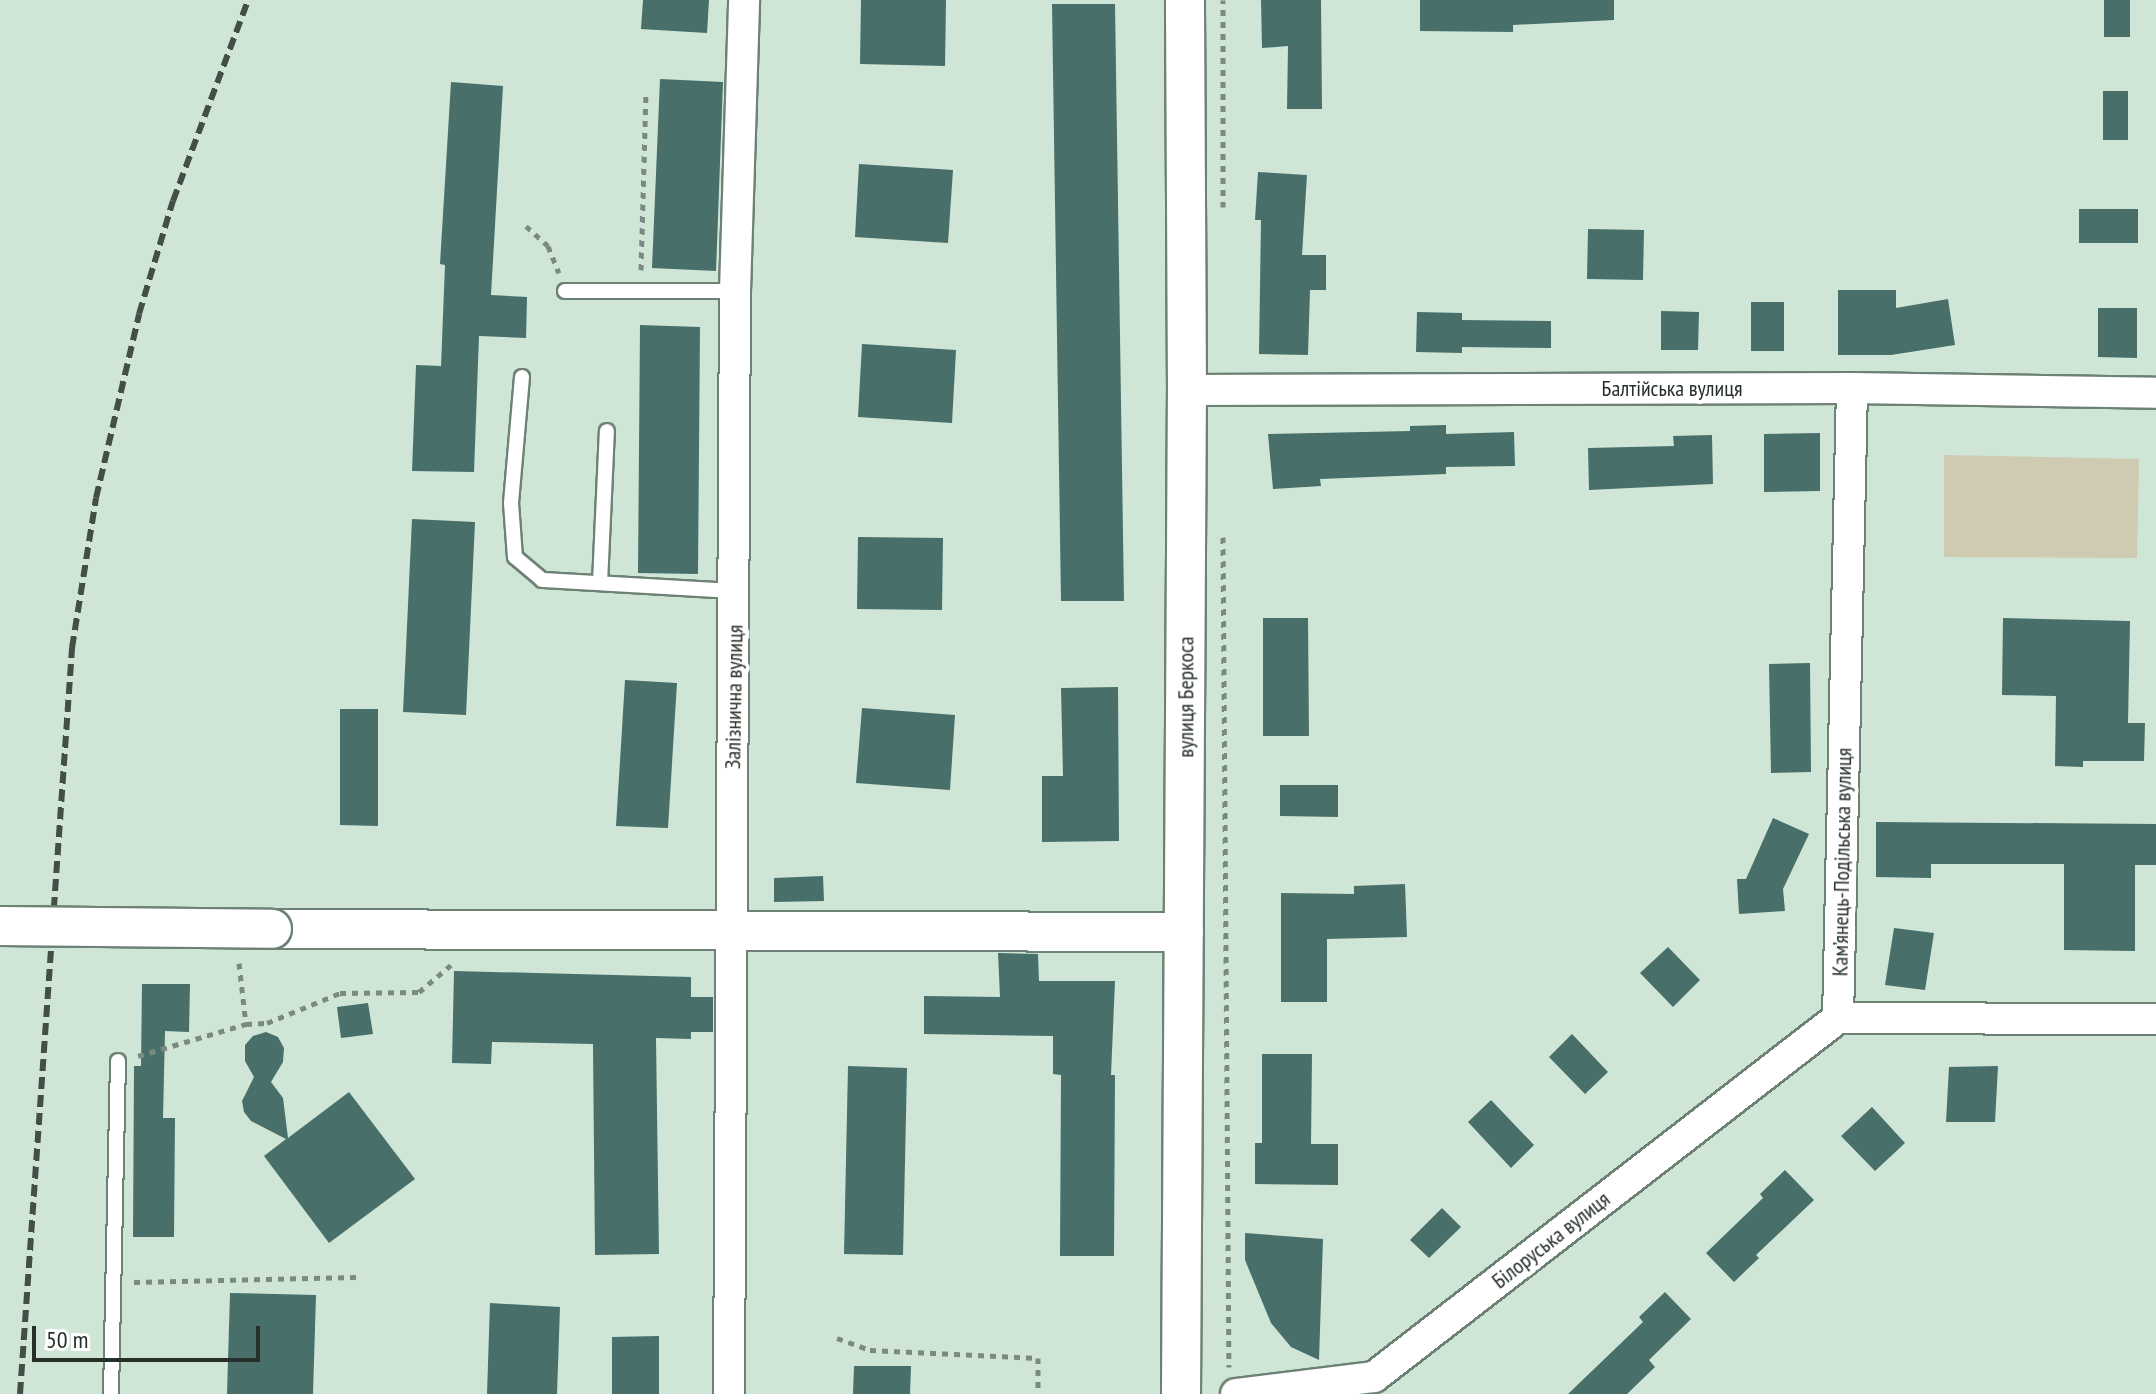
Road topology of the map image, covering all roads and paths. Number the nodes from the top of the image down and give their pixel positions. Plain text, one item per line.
1 (744, 0) edge
2 (1185, 0) edge
3 (1223, 0) edge
4 (646, 96) dead end
5 (1223, 219) dead end
6 (526, 226) dead end
7 (565, 291) joint
8 (641, 291) junction
9 (735, 291) junction
10 (522, 377) dead end
11 (1852, 388) junction
12 (1187, 390) junction
13 (2156, 393) edge
14 (607, 431) dead end
15 (1223, 531) dead end
16 (600, 583) junction
17 (736, 591) junction
18 (0, 926) edge
19 (1184, 932) junction
20 (731, 933) junction
21 (239, 954) dead end
22 (454, 962) dead end
23 (1838, 1018) junction
24 (2156, 1019) edge
25 (246, 1024) junction
26 (118, 1061) joint
27 (357, 1277) dead end
28 (113, 1283) junction
29 (837, 1338) dead end
30 (1232, 1386) edge
31 (111, 1394) edge
32 (729, 1394) edge
33 (1038, 1394) edge
34 (1181, 1394) edge

1 - 9 street, Залізнична вулиця
2 - 12 street, вулиця Беркоса
3 - 5 path
4 - 8 path
6 - 7 path
7 - 8 lane
8 - 9 lane
9 - 17 street, Залізнична вулиця
10 - 16 lane
11 - 12 street, Балтійська вулиця
11 - 13 street, Балтійська вулиця
11 - 23 street, Кам’янець-Подільська вулиця
12 - 19 street, вулиця Беркоса
14 - 16 lane
15 - 30 path
16 - 17 lane
17 - 20 street, Залізнична вулиця
18 - 20 street, bridge
19 - 20 street
19 - 34 street, вулиця Беркоса
20 - 32 street, Залізнична вулиця
21 - 25 path
22 - 25 path
23 - 24 street
23 - 30 street, Білоруська вулиця
25 - 26 path
26 - 28 lane
27 - 28 path
28 - 31 lane
29 - 33 path

